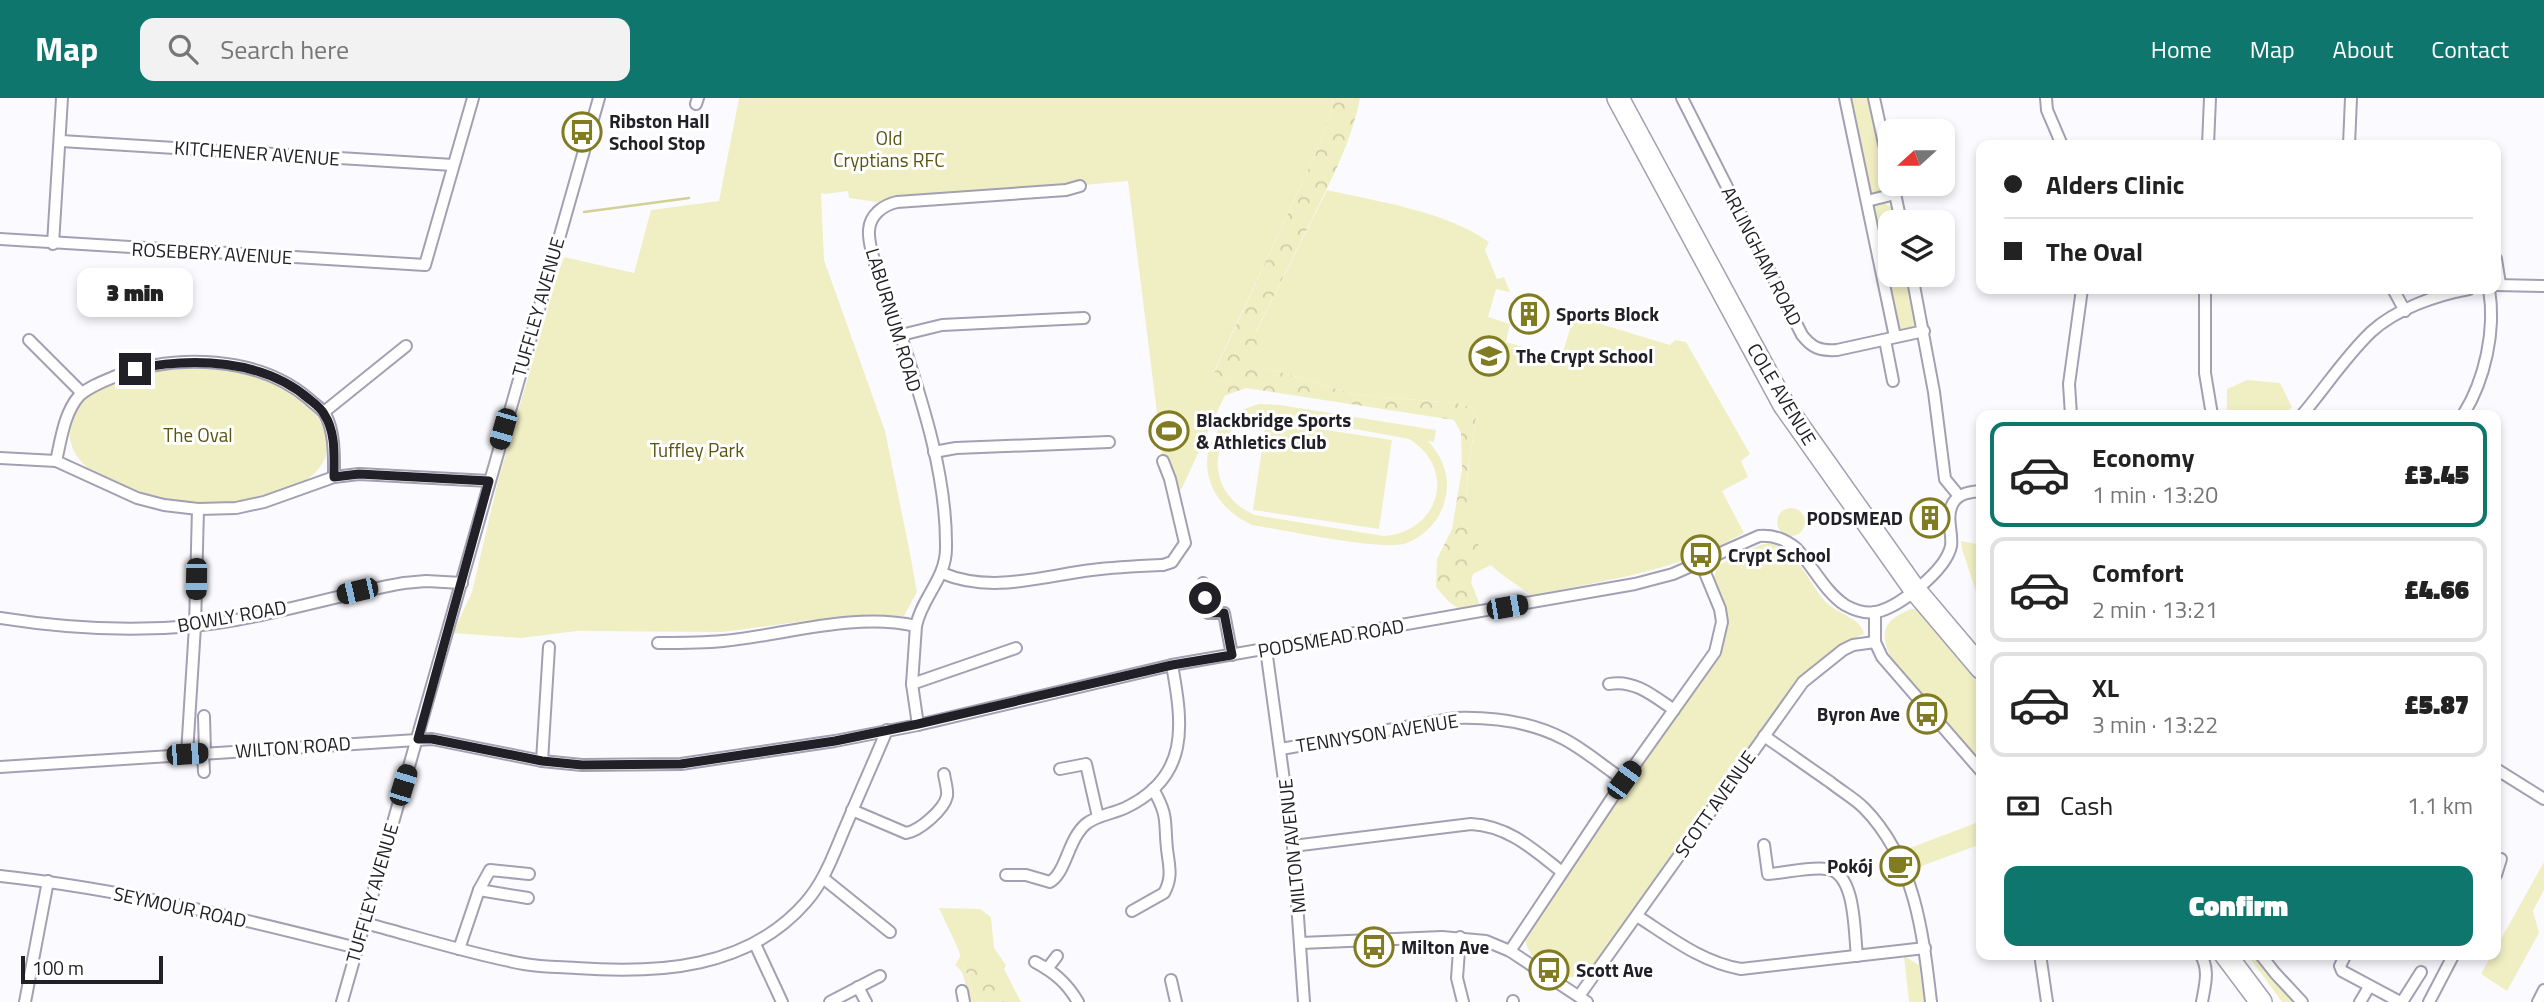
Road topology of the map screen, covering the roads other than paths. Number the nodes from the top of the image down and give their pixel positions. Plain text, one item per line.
1 (62, 98) edge
2 (473, 98) edge
3 (599, 98) edge
4 (1618, 98) edge
5 (1682, 98) edge
6 (1845, 98) edge
7 (1874, 98) edge
8 (2046, 98) edge
9 (2210, 98) edge
10 (2351, 98) edge
11 (1879, 119) edge
12 (2060, 140) edge
13 (2208, 140) edge
14 (2349, 140) edge
15 (61, 141) junction
16 (453, 165) junction
17 (1080, 186) dead end
18 (1878, 196) edge
19 (1867, 201) junction
20 (0, 239) edge
21 (54, 244) junction
22 (2501, 286) edge
23 (2544, 286) edge
24 (1915, 287) edge
25 (2081, 294) edge
26 (2205, 294) edge
27 (2396, 294) edge
28 (2449, 294) edge
29 (2494, 294) edge
30 (2405, 311) junction
31 (1084, 318) dead end
32 (1924, 331) junction
33 (901, 335) junction
34 (1890, 338) junction
35 (29, 340) dead end
36 (406, 346) dead end
37 (1893, 381) dead end
38 (82, 393) junction
39 (2071, 410) edge
40 (2211, 410) edge
41 (2306, 410) edge
42 (2465, 410) edge
43 (324, 412) junction
44 (1109, 442) dead end
45 (934, 452) junction
46 (0, 458) edge
47 (56, 461) junction
48 (1163, 461) dead end
49 (334, 477) junction
50 (489, 481) junction
51 (1976, 492) edge
52 (1959, 496) junction
53 (198, 509) junction
54 (1701, 563) junction
55 (942, 573) junction
56 (462, 583) junction
57 (1203, 583) dead end
58 (1915, 590) junction
59 (1875, 612) junction
60 (0, 618) edge
61 (195, 626) junction
62 (916, 626) junction
63 (753, 636) junction
64 (1875, 642) junction
65 (658, 643) dead end
66 (549, 647) dead end
67 (1016, 648) dead end
68 (756, 649) dead end
69 (1266, 649) junction
70 (1232, 655) junction
71 (1976, 662) edge
72 (1172, 665) junction
73 (912, 684) junction
74 (1609, 684) dead end
75 (1674, 710) junction
76 (204, 716) dead end
77 (918, 724) junction
78 (887, 730) junction
79 (1764, 736) junction
80 (418, 739) junction
81 (1281, 749) junction
82 (204, 753) junction
83 (187, 754) junction
84 (542, 761) junction
85 (1976, 765) edge
86 (0, 767) edge
87 (1060, 769) dead end
88 (204, 772) dead end
89 (2501, 772) edge
90 (944, 774) dead end
91 (1624, 780) junction
92 (1153, 789) junction
93 (2544, 799) edge
94 (852, 810) junction
95 (1098, 817) junction
96 (1764, 845) dead end
97 (1293, 846) junction
98 (1562, 872) junction
99 (529, 874) dead end
100 (1006, 875) dead end
101 (0, 876) edge
102 (823, 878) junction
103 (48, 881) junction
104 (479, 890) junction
105 (1164, 893) junction
106 (528, 898) dead end
107 (1173, 903) dead end
108 (1132, 911) dead end
109 (1637, 916) junction
110 (365, 923) junction
111 (890, 932) dead end
112 (1460, 937) junction
113 (1301, 943) junction
114 (754, 944) junction
115 (357, 948) junction
116 (1925, 948) junction
117 (459, 949) junction
118 (1510, 951) junction
119 (1056, 956) dead end
120 (1857, 956) junction
121 (2041, 960) edge
122 (2204, 960) edge
123 (2229, 960) edge
124 (2264, 960) edge
125 (2343, 960) edge
126 (2451, 960) edge
127 (1035, 962) dead end
128 (1047, 969) junction
129 (2421, 972) dead end
130 (880, 976) dead end
131 (1171, 980) dead end
132 (858, 987) junction
133 (2369, 987) junction
134 (2544, 990) edge
135 (1583, 999) edge
136 (25, 1002) edge
137 (342, 1002) edge
138 (782, 1002) edge
139 (830, 1002) edge
140 (866, 1002) edge
141 (1078, 1002) edge
142 (1176, 1002) edge
143 (1304, 1002) edge
144 (1463, 1002) edge
145 (1931, 1002) edge
146 (2047, 1002) edge
147 (2202, 1002) edge
148 (2260, 1002) edge
149 (2302, 1002) edge
150 (2360, 1002) edge
151 (2401, 1002) edge
152 (2429, 1002) edge
153 (2538, 1002) edge

1 - 15 street
2 - 16 street
3 - 50 street, TUFFLEY AVENUE
4 - 58 highway, COLE AVENUE
5 - 34 street, ARLINGHAM ROAD
6 - 19 street
7 - 11 street
8 - 12 street
9 - 13 street
10 - 14 street
15 - 16 street, KITCHENER AVENUE
15 - 21 street
16 - 21 street, ROSEBERY AVENUE
17 - 33 street, LABURNUM ROAD
18 - 19 street
19 - 34 street
20 - 21 street, ROSEBERY AVENUE
22 - 23 street
24 - 32 street
25 - 39 street
26 - 40 street
27 - 30 street
28 - 30 street
29 - 42 street
30 - 41 street
31 - 33 street
32 - 34 street, ARLINGHAM ROAD
32 - 52 street
33 - 45 street, LABURNUM ROAD
34 - 37 street
35 - 38 street
36 - 43 street
38 - 43 street
38 - 47 street
43 - 49 street
44 - 45 street
45 - 55 street, LABURNUM ROAD
46 - 47 street
47 - 53 street
48 - 55 street
49 - 50 street
49 - 53 street
50 - 56 street, TUFFLEY AVENUE
51 - 52 street
52 - 58 street
53 - 61 street
54 - 59 street, PODSMEAD ROAD
54 - 69 street, PODSMEAD ROAD
54 - 75 street
55 - 62 street, LABURNUM ROAD
56 - 61 street, BOWLY ROAD
56 - 80 street, TUFFLEY AVENUE
57 - 70 street
58 - 59 street
58 - 71 highway, COLE AVENUE
59 - 64 street
60 - 61 street, BOWLY ROAD
61 - 83 street
62 - 63 street
62 - 73 street, LABURNUM ROAD
63 - 65 street
63 - 68 street
64 - 79 street, SCOTT AVENUE
64 - 85 street
66 - 84 street
67 - 73 street
69 - 70 street, PODSMEAD ROAD
69 - 81 street, MILTON AVENUE
70 - 72 street, PODSMEAD ROAD
72 - 77 street, PODSMEAD ROAD
72 - 92 street
73 - 77 street, LABURNUM ROAD
74 - 75 street
75 - 91 street
76 - 82 street
77 - 78 street, PODSMEAD ROAD
78 - 84 street, PODSMEAD ROAD
78 - 94 street
79 - 109 street, SCOTT AVENUE
79 - 116 street
80 - 82 street, WILTON ROAD
80 - 84 street, PODSMEAD ROAD
80 - 110 street, TUFFLEY AVENUE
81 - 91 street, TENNYSON AVENUE
81 - 97 street, MILTON AVENUE
82 - 83 street, WILTON ROAD
82 - 88 street
83 - 86 street, WILTON ROAD
87 - 95 street
89 - 93 street
90 - 94 street
91 - 98 street
92 - 95 street
92 - 105 street
94 - 102 street
95 - 100 street
96 - 120 street
97 - 98 street
97 - 113 street, MILTON AVENUE
98 - 118 street
99 - 104 street
101 - 103 street, SEYMOUR ROAD
102 - 111 street
102 - 114 street
103 - 115 street, SEYMOUR ROAD
103 - 136 street
104 - 106 street
104 - 117 street
105 - 107 street
105 - 108 street
109 - 120 street
109 - 135 street, SCOTT AVENUE
110 - 115 street, TUFFLEY AVENUE
110 - 117 street
112 - 113 street
112 - 118 street
112 - 144 street
113 - 143 street, MILTON AVENUE
114 - 117 street
114 - 138 street
115 - 137 street, TUFFLEY AVENUE
116 - 120 street
116 - 145 street
118 - 135 street
119 - 128 street
121 - 146 street
122 - 147 street
123 - 148 highway
124 - 149 street
125 - 133 street
126 - 152 street
127 - 128 street
128 - 141 street
129 - 151 street
130 - 132 street
131 - 142 street
132 - 139 street
132 - 140 street
133 - 150 street
133 - 151 street
134 - 153 street

